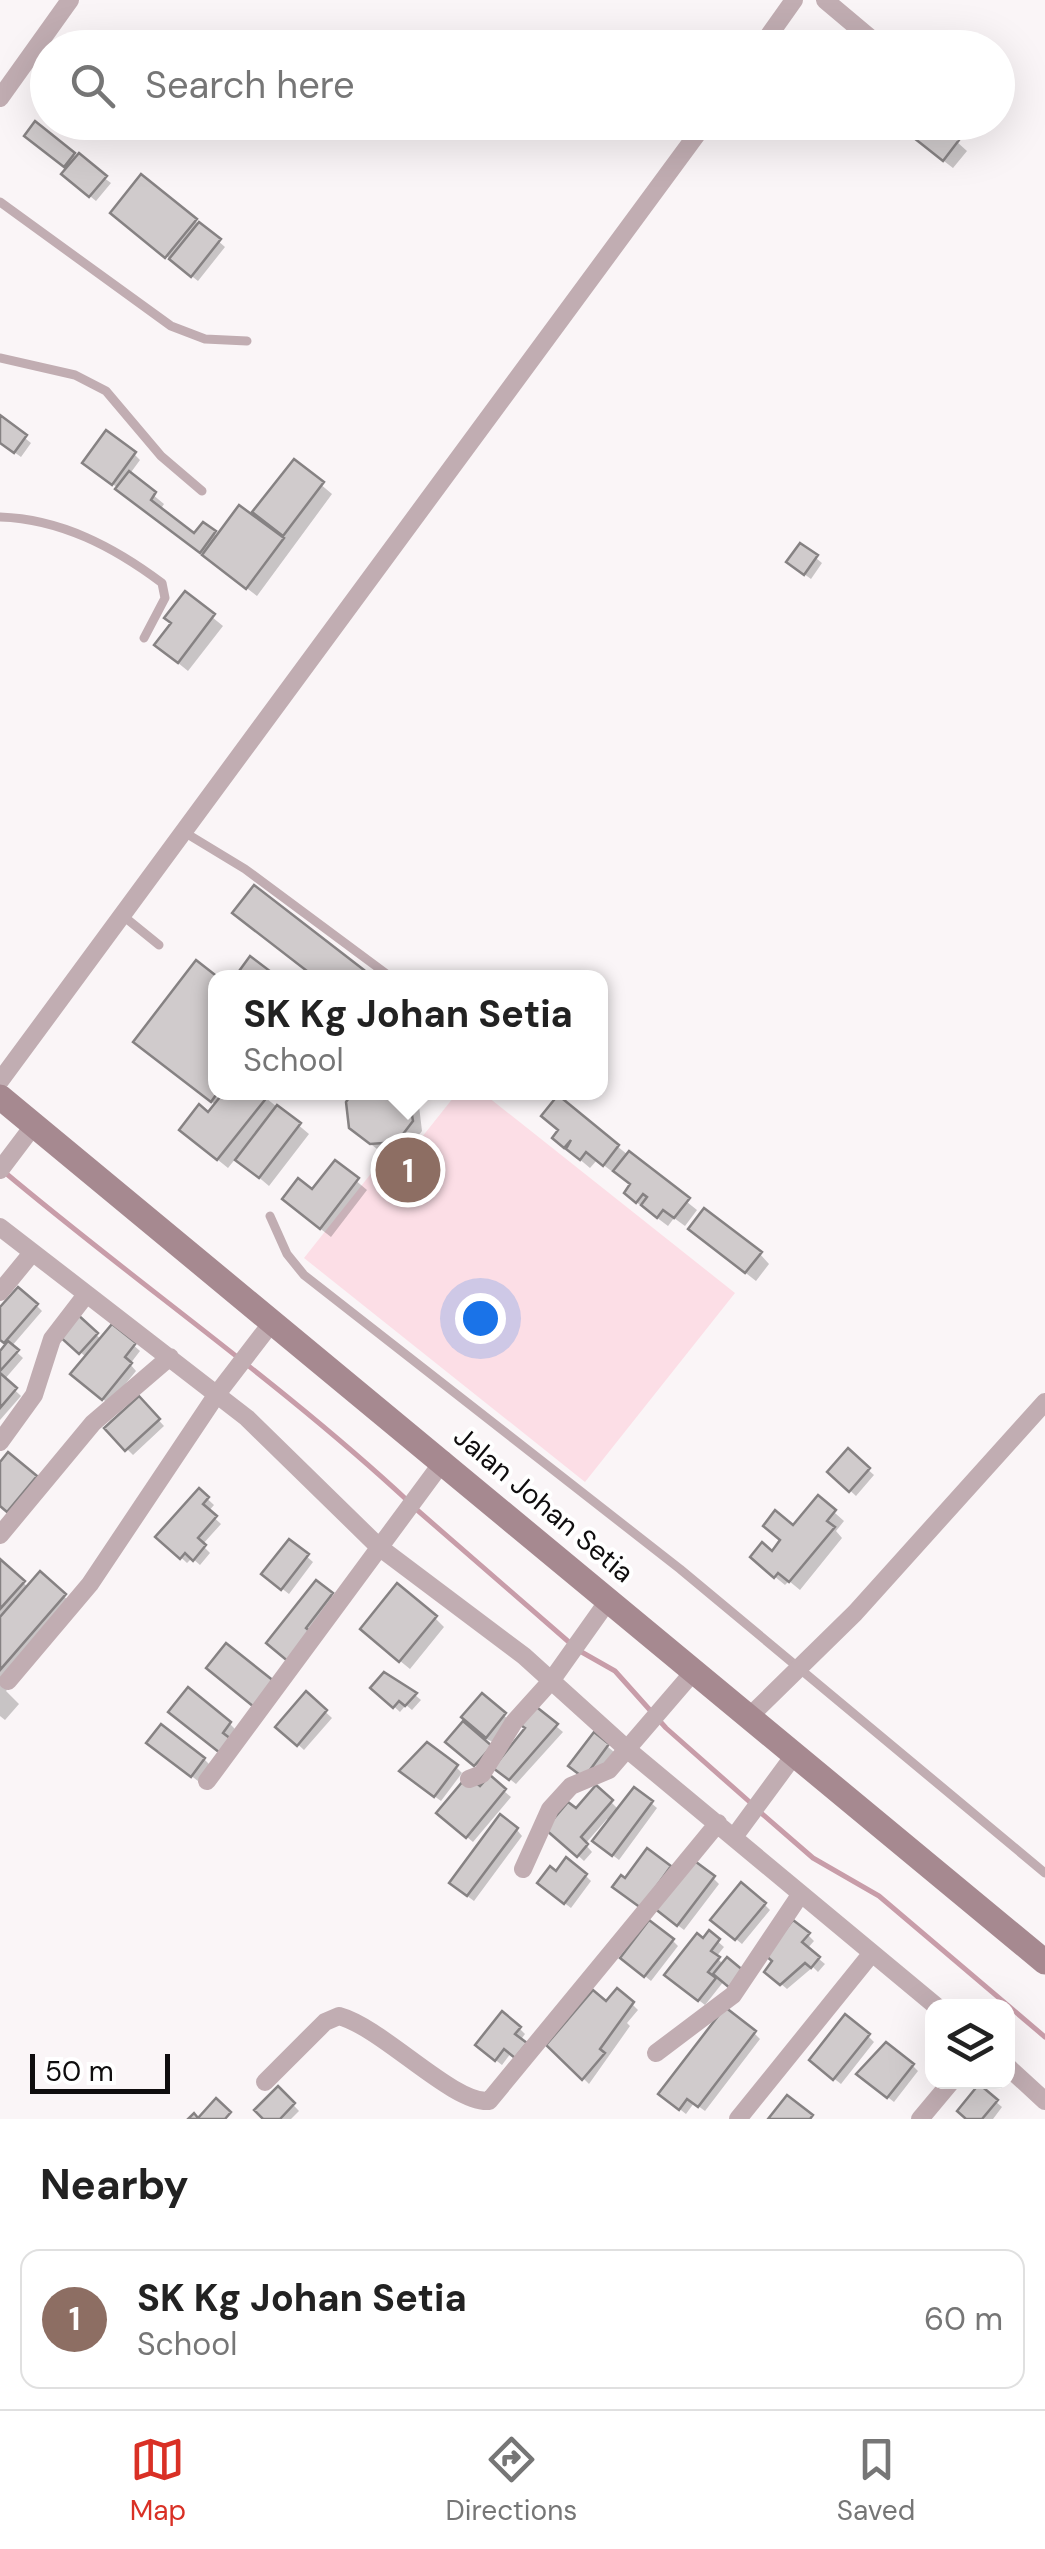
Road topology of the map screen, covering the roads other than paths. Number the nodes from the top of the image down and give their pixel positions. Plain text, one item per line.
1 (70, 0) edge
2 (794, 0) edge
3 (825, 0) edge
4 (49, 30) edge
5 (773, 30) edge
6 (861, 30) edge
7 (30, 56) edge
8 (0, 98) edge
9 (693, 140) edge
10 (0, 202) edge
11 (247, 341) dead end
12 (0, 358) edge
13 (202, 490) dead end
14 (0, 517) edge
15 (144, 638) dead end
16 (184, 832) junction
17 (122, 915) junction
18 (160, 945) dead end
19 (381, 970) edge
20 (0, 1081) edge
21 (0, 1097) edge
22 (34, 1125) junction
23 (5, 1163) edge
24 (270, 1216) dead end
25 (0, 1227) edge
26 (32, 1253) junction
27 (0, 1292) edge
28 (85, 1296) junction
29 (266, 1331) junction
30 (170, 1357) junction
31 (221, 1390) junction
32 (1045, 1402) edge
33 (0, 1442) edge
34 (444, 1460) junction
35 (0, 1535) edge
36 (384, 1542) junction
37 (610, 1598) junction
38 (799, 1669) junction
39 (553, 1677) junction
40 (687, 1679) junction
41 (8, 1681) dead end
42 (750, 1716) junction
43 (632, 1745) junction
44 (788, 1764) junction
45 (469, 1779) dead end
46 (207, 1780) dead end
47 (718, 1823) junction
48 (738, 1832) junction
49 (523, 1869) dead end
50 (1045, 1874) edge
51 (800, 1895) junction
52 (872, 1953) junction
53 (1045, 1962) edge
54 (928, 1999) edge
55 (656, 2053) dead end
56 (1015, 2073) edge
57 (266, 2082) dead end
58 (945, 2089) edge
59 (1045, 2101) edge
60 (738, 2119) edge
61 (920, 2119) edge

1 - 4 street
2 - 5 street
3 - 6 street
7 - 8 street
9 - 16 street
10 - 11 lane
12 - 13 lane
14 - 15 lane
16 - 17 street
16 - 19 lane
17 - 18 lane
17 - 20 street
21 - 22 main road, Jalan Johan Setia
22 - 23 street
22 - 29 main road, Jalan Johan Setia
24 - 38 lane
25 - 26 street
26 - 27 street
26 - 28 street
28 - 30 street
28 - 33 street
29 - 31 street
29 - 34 main road, Jalan Johan Setia
30 - 31 street
30 - 35 street
31 - 36 street
31 - 41 street
32 - 38 street
34 - 36 street
34 - 37 main road, Jalan Johan Setia
36 - 39 street
36 - 46 street
37 - 39 street
37 - 40 main road, Jalan Johan Setia
38 - 42 street
38 - 50 lane
39 - 43 street
39 - 45 street
40 - 42 main road, Jalan Johan Setia
40 - 43 street
42 - 44 main road, Jalan Johan Setia
43 - 47 street
43 - 49 street
44 - 48 street
44 - 53 main road, Jalan Johan Setia
47 - 48 street
47 - 57 street
48 - 51 street
51 - 52 street
51 - 55 street
52 - 54 street
52 - 60 street
56 - 59 street
58 - 61 street

